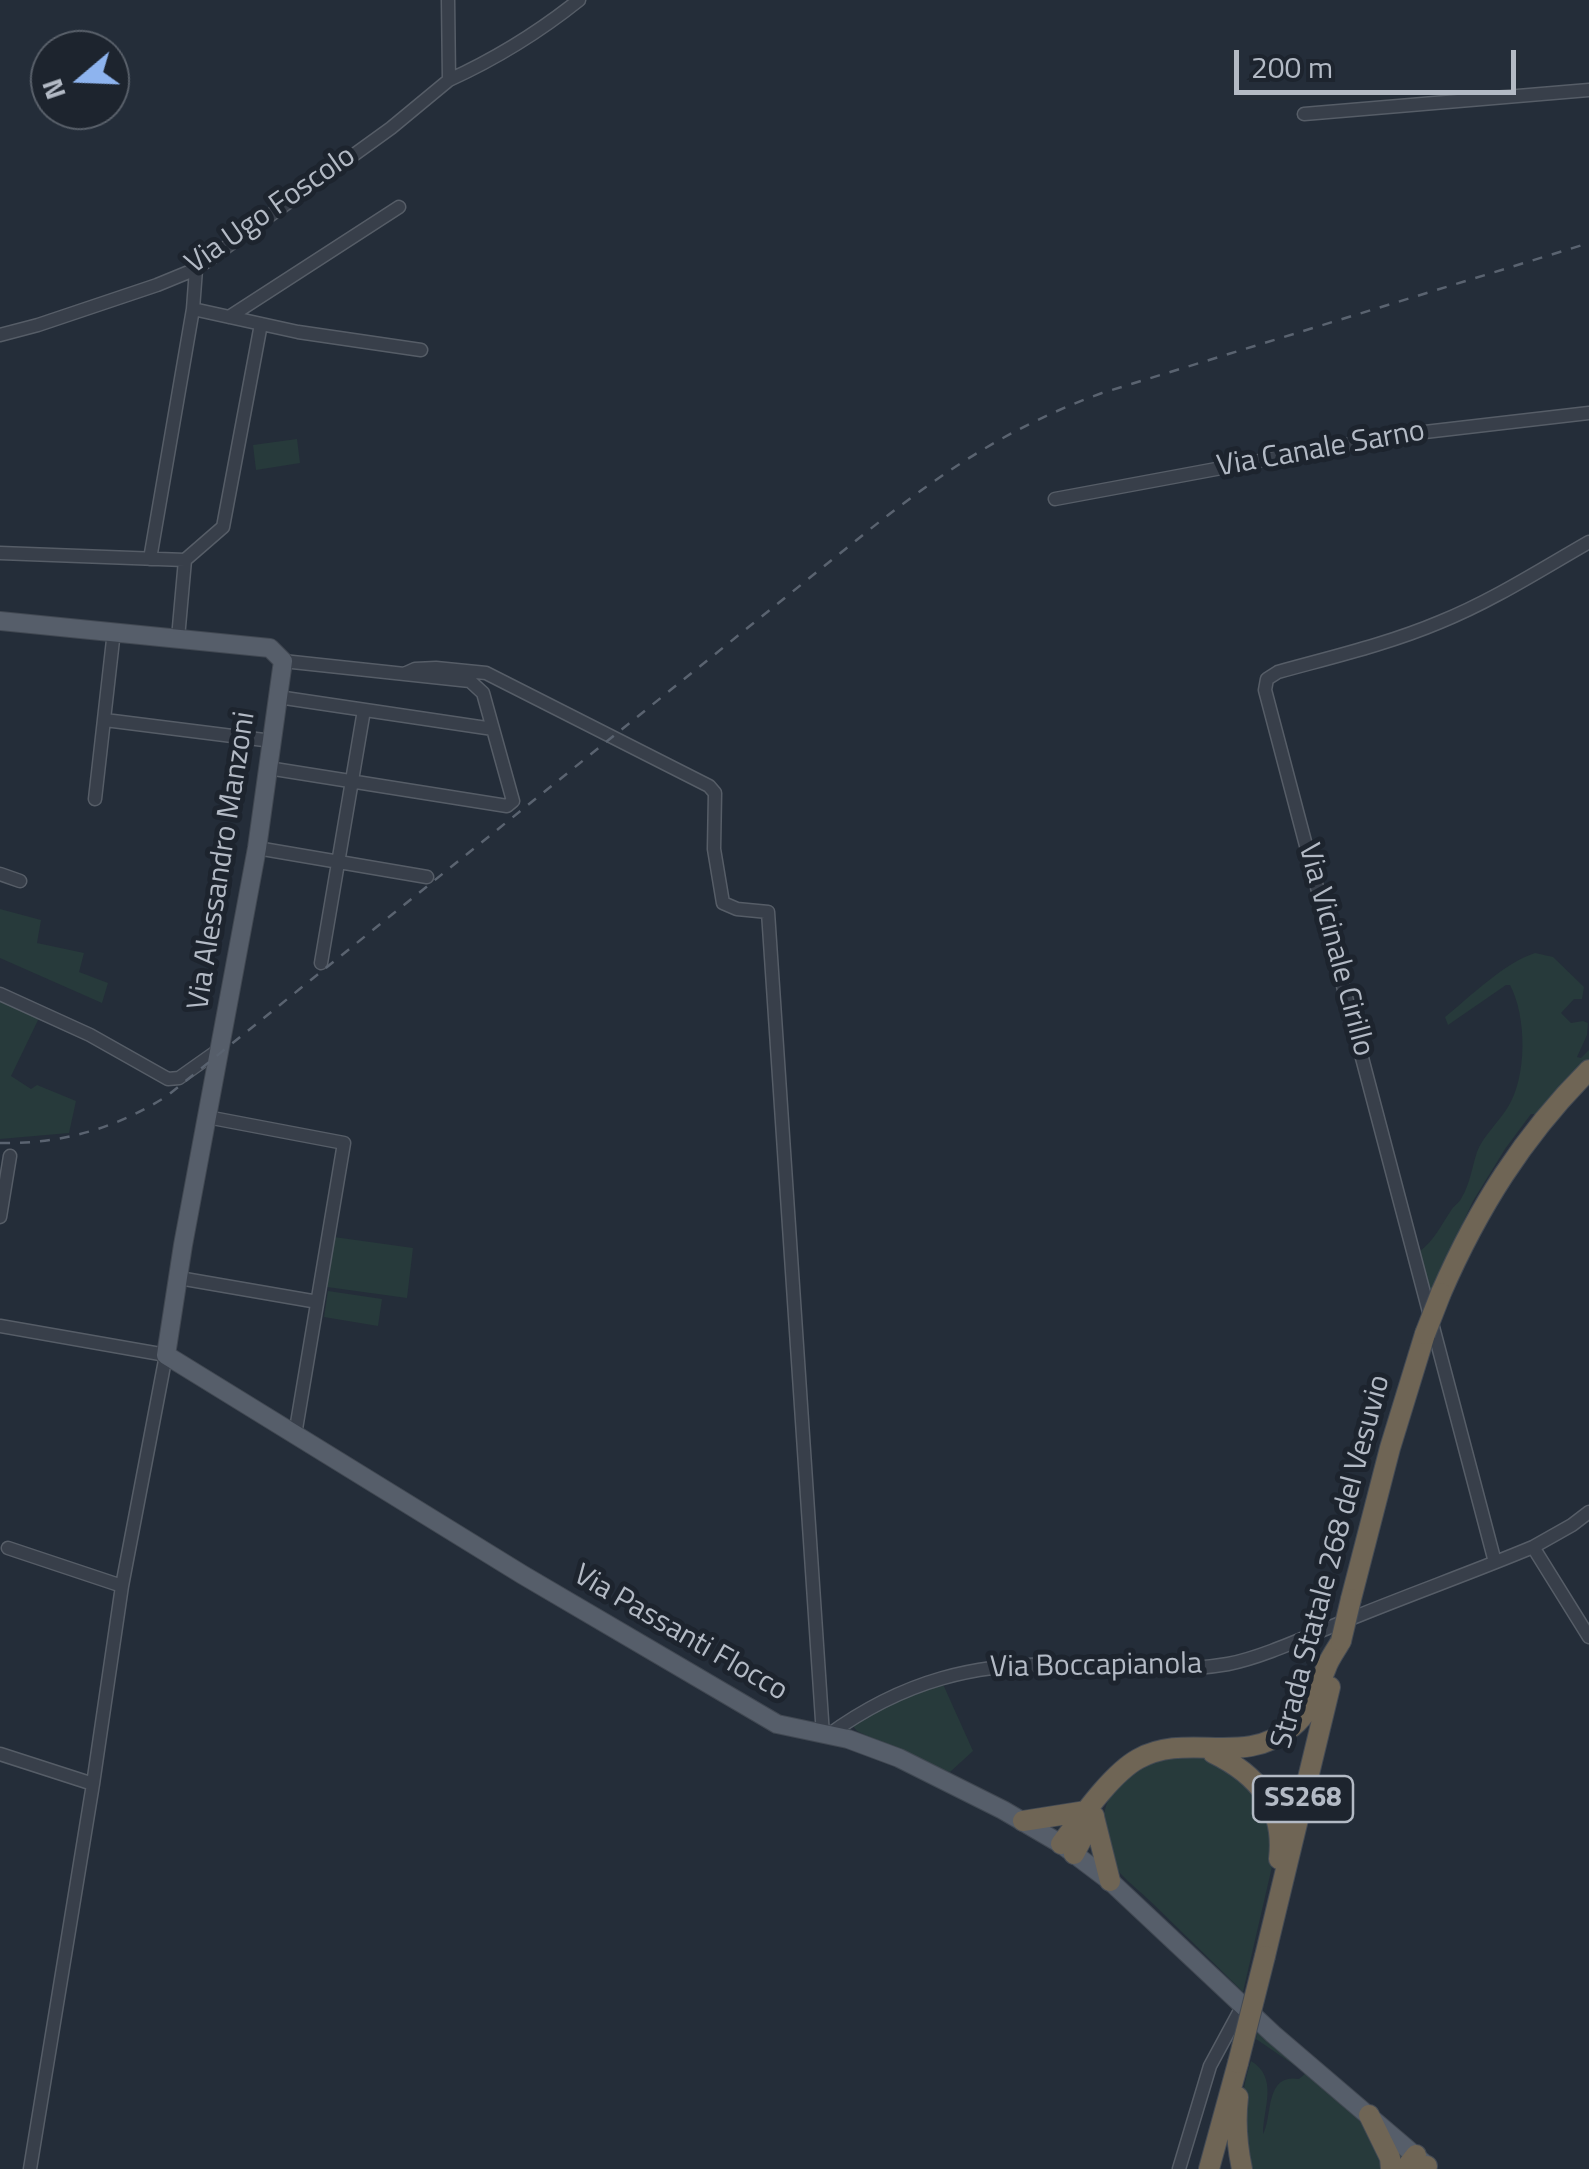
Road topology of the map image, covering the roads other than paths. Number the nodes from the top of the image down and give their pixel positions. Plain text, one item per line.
1 (448, 0) edge
2 (579, 0) edge
3 (449, 80) junction
4 (1589, 90) edge
5 (1304, 114) dead end
6 (399, 207) dead end
7 (196, 269) junction
8 (192, 309) junction
9 (230, 317) junction
10 (261, 324) junction
11 (0, 335) edge
12 (421, 350) dead end
13 (1589, 413) edge
14 (1056, 499) dead end
15 (1589, 542) edge
16 (0, 552) edge
17 (150, 559) junction
18 (185, 560) junction
19 (0, 621) edge
20 (114, 630) junction
21 (178, 638) junction
22 (283, 660) junction
23 (404, 674) junction
24 (278, 698) junction
25 (364, 710) junction
26 (104, 720) junction
27 (493, 729) junction
28 (272, 741) junction
29 (268, 768) junction
30 (352, 781) junction
31 (95, 799) dead end
32 (257, 848) junction
33 (340, 861) junction
34 (0, 874) edge
35 (426, 877) dead end
36 (20, 881) dead end
37 (321, 963) dead end
38 (0, 994) edge
39 (220, 1049) junction
40 (1589, 1070) edge
41 (207, 1117) junction
42 (10, 1156) dead end
43 (2, 1199) edge
44 (0, 1218) edge
45 (178, 1278) junction
46 (312, 1300) dead end
47 (0, 1326) edge
48 (166, 1355) junction
49 (296, 1436) junction
50 (1589, 1512) edge
51 (1533, 1547) junction
52 (8, 1548) dead end
53 (1495, 1562) junction
54 (122, 1586) junction
55 (1589, 1637) edge
56 (1340, 1641) junction
57 (825, 1735) junction
58 (1207, 1750) junction
59 (0, 1754) edge
60 (93, 1784) junction
61 (1090, 1814) junction
62 (1023, 1821) junction
63 (1068, 1849) junction
64 (1110, 1881) junction
65 (1265, 1956) junction
66 (1242, 2005) junction
67 (1238, 2063) junction
68 (1368, 2115) junction
69 (1421, 2166) edge
70 (30, 2169) edge
71 (1180, 2169) edge
72 (1209, 2169) edge
73 (1242, 2169) edge
74 (1391, 2169) edge

1 - 3 street
2 - 3 street, Via Ugo Foscolo
3 - 7 street, Via Ugo Foscolo
4 - 5 street
6 - 9 street
7 - 8 street
7 - 11 street, Via Ugo Foscolo
8 - 9 street
8 - 17 street
9 - 10 street
10 - 12 street
10 - 18 street
13 - 14 street, Via Canale Sarno
15 - 53 street, Via Vicinale Cirillo
16 - 17 street
17 - 18 street
18 - 21 street
19 - 20 main road
20 - 21 main road
20 - 26 street
21 - 22 main road
22 - 23 street
22 - 24 main road, Via Alessandro Manzoni
23 - 27 street
23 - 57 street
24 - 25 street
24 - 28 main road, Via Alessandro Manzoni
25 - 27 street
25 - 30 street
26 - 28 street
26 - 31 street
27 - 30 street
28 - 29 main road, Via Alessandro Manzoni
29 - 30 street
29 - 32 main road, Via Alessandro Manzoni
30 - 33 street
32 - 33 street
32 - 39 main road, Via Alessandro Manzoni
33 - 35 street
33 - 37 street
34 - 36 street
38 - 39 street
39 - 41 main road, Via Alessandro Manzoni
40 - 56 highway, Strada Statale 268 del Vesuvio / SS268, bridge
41 - 45 main road, Via Alessandro Manzoni
41 - 49 street
42 - 43 street
43 - 44 street
45 - 46 street
45 - 48 main road, Via Alessandro Manzoni
47 - 48 street, Via Passanti Flocco
48 - 49 main road, Via Passanti Flocco
48 - 54 street
49 - 57 main road, Via Passanti Flocco
50 - 51 street, Via Boccapianola
51 - 53 street, Via Boccapianola
51 - 55 street
52 - 54 street
53 - 57 street, Via Boccapianola
54 - 60 street
56 - 58 highway
56 - 65 highway, Strada Statale 268 del Vesuvio / SS268
57 - 62 main road, Via Passanti Flocco
58 - 61 highway
58 - 65 highway
59 - 60 street
60 - 70 street
61 - 62 highway
61 - 63 highway
61 - 64 highway
62 - 63 main road, Via Passanti Flocco
63 - 64 main road, Via Passanti Flocco
64 - 66 main road, Via Passanti Flocco
65 - 67 highway, Strada Statale 268 del Vesuvio / SS268, bridge
66 - 68 main road, Via Passanti Flocco
66 - 71 street
67 - 72 highway, Strada Statale 268 del Vesuvio / SS268
67 - 73 highway
68 - 69 main road, Via Passanti Flocco
68 - 74 highway

